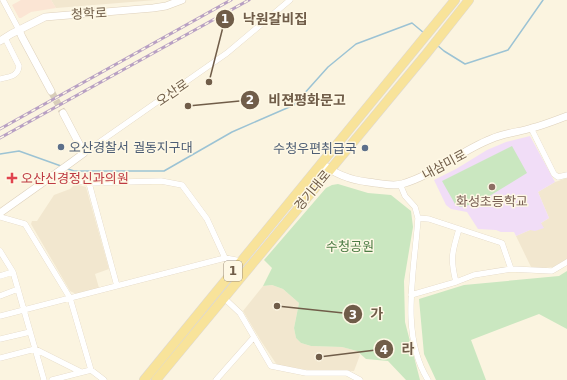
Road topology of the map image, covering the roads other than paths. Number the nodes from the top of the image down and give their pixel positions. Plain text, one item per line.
1 (3, 0) edge
2 (182, 0) edge
3 (290, 0) edge
4 (455, 0) edge
5 (469, 0) edge
6 (19, 30) junction
7 (2, 39) edge
8 (0, 79) edge
9 (51, 91) tunnel mouth
10 (63, 113) tunnel mouth
11 (567, 116) edge
12 (531, 128) junction
13 (84, 153) junction
14 (321, 163) junction
15 (330, 170) junction
16 (567, 174) edge
17 (55, 175) junction
18 (89, 183) junction
19 (400, 184) junction
20 (0, 213) edge
21 (0, 217) edge
22 (418, 218) junction
23 (460, 230) junction
24 (0, 251) edge
25 (225, 258) junction
26 (241, 261) junction
27 (567, 262) edge
28 (511, 270) junction
29 (13, 272) junction
30 (0, 276) edge
31 (456, 282) junction
32 (117, 286) junction
33 (18, 289) junction
34 (411, 295) junction
35 (0, 296) edge
36 (70, 298) junction
37 (224, 298) junction
38 (24, 310) junction
39 (0, 316) edge
40 (30, 332) junction
41 (254, 337) junction
42 (0, 339) edge
43 (35, 349) junction
44 (0, 358) edge
45 (91, 370) junction
46 (81, 372) junction
47 (334, 373) junction
48 (44, 380) edge
49 (52, 380) edge
50 (104, 380) edge
51 (144, 380) edge
52 (156, 380) edge
53 (216, 380) edge
54 (331, 380) edge
55 (360, 380) edge
56 (428, 380) edge

1 - 6 street
2 - 6 street, 청학로
3 - 13 street, 오산로
4 - 14 main road, 경기대로 / 1
5 - 15 main road, 경기대로 / 1
6 - 7 street, 청학로
6 - 9 street
7 - 8 street
10 - 13 street
11 - 12 street, 내삼미로
12 - 16 street
12 - 19 street, 내삼미로
13 - 17 street, 오산로
14 - 15 street, 내삼미로
14 - 26 main road, 경기대로 / 1
15 - 19 street, 내삼미로
15 - 37 main road, 경기대로 / 1
17 - 18 street
17 - 20 street
18 - 25 street
18 - 32 street
19 - 22 street
21 - 36 street
22 - 23 street
22 - 34 street
23 - 28 street
23 - 31 street
24 - 29 street
25 - 26 street
25 - 32 street
26 - 51 main road, 경기대로 / 1
27 - 28 street
28 - 31 street
29 - 30 street
29 - 33 street
31 - 34 street
32 - 36 street
33 - 35 street
33 - 38 street
34 - 56 street
36 - 38 street
36 - 45 street
37 - 41 street
37 - 52 main road, 경기대로 / 1
38 - 39 street
38 - 40 street
40 - 42 street
40 - 43 street
41 - 47 street
41 - 53 street
43 - 44 street
43 - 46 street
43 - 48 street
45 - 46 street
45 - 50 street
46 - 49 street
47 - 54 street
47 - 55 street

